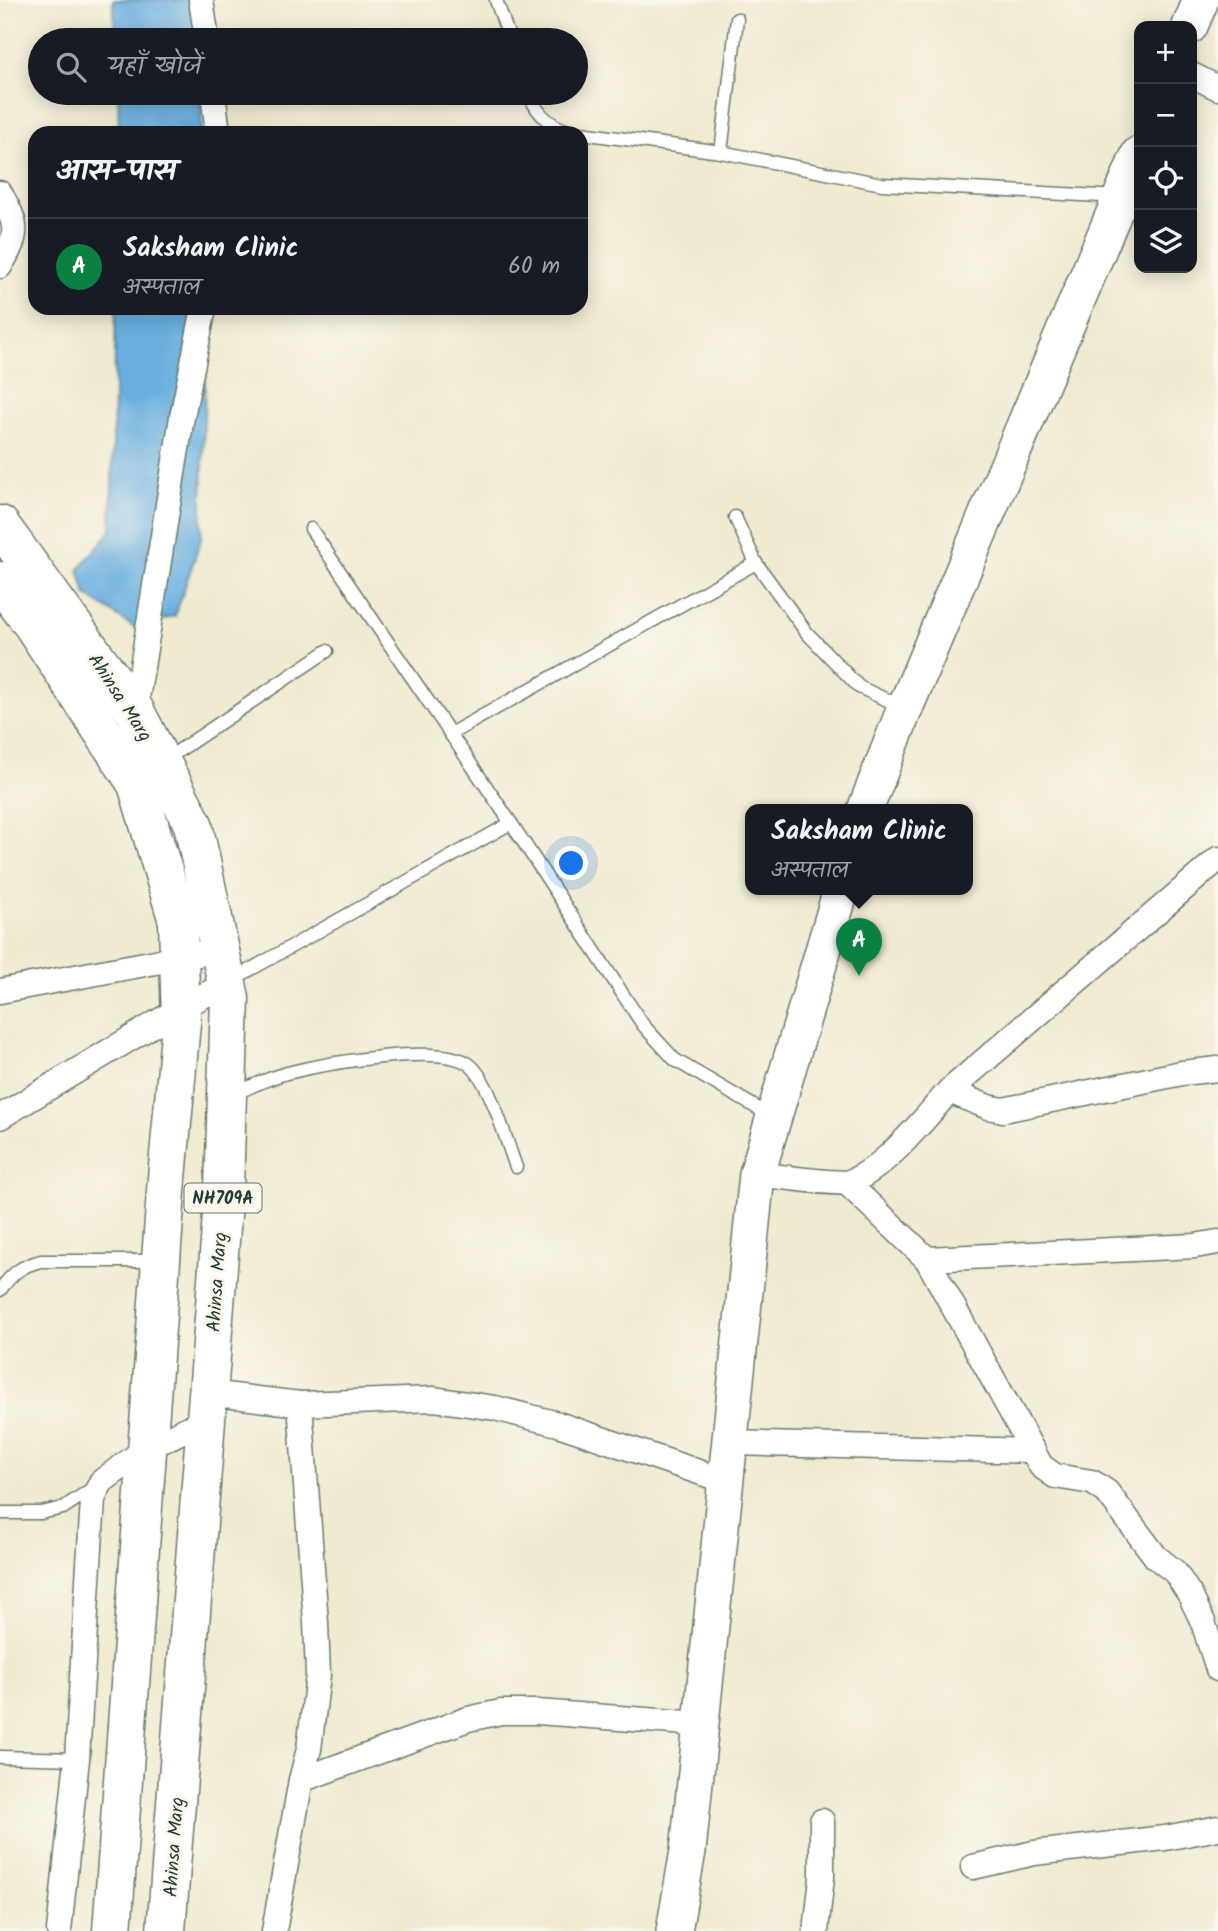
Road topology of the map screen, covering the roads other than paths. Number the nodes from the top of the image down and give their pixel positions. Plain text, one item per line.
1 (201, 0) edge
2 (496, 0) edge
3 (737, 19) dead end
4 (205, 28) edge
5 (506, 28) edge
6 (1197, 78) edge
7 (1218, 88) edge
8 (214, 105) edge
9 (534, 105) edge
10 (217, 126) edge
11 (560, 126) edge
12 (588, 134) edge
13 (720, 152) junction
14 (1134, 167) edge
15 (0, 192) edge
16 (1122, 197) junction
17 (0, 265) edge
18 (203, 315) edge
19 (735, 517) dead end
20 (0, 525) edge
21 (311, 530) dead end
22 (756, 563) junction
23 (0, 580) edge
24 (327, 651) dead end
25 (905, 708) junction
26 (135, 711) junction
27 (450, 734) junction
28 (161, 763) junction
29 (867, 804) edge
30 (511, 823) junction
31 (1218, 859) edge
32 (840, 895) edge
33 (179, 959) junction
34 (223, 966) junction
35 (0, 990) edge
36 (181, 1008) junction
37 (1218, 1069) edge
38 (949, 1091) junction
39 (228, 1096) junction
40 (0, 1117) edge
41 (774, 1118) junction
42 (516, 1167) dead end
43 (757, 1174) junction
44 (847, 1183) junction
45 (1218, 1242) edge
46 (927, 1259) junction
47 (161, 1261) junction
48 (0, 1290) edge
49 (300, 1404) junction
50 (207, 1407) junction
51 (730, 1443) junction
52 (147, 1448) junction
53 (1033, 1451) junction
54 (725, 1481) junction
55 (101, 1482) junction
56 (0, 1513) edge
57 (1218, 1669) edge
58 (701, 1724) junction
59 (0, 1757) edge
60 (77, 1759) junction
61 (301, 1780) junction
62 (822, 1821) dead end
63 (1218, 1828) edge
64 (973, 1867) dead end
65 (59, 1931) edge
66 (112, 1931) edge
67 (166, 1931) edge
68 (274, 1931) edge
69 (674, 1931) edge
70 (816, 1931) edge

1 - 4 street
2 - 5 lane
3 - 13 lane
6 - 7 street
8 - 10 street
9 - 11 lane
12 - 13 lane
13 - 16 lane
14 - 16 street
15 - 17 street
16 - 25 street
18 - 26 street
19 - 22 lane
20 - 26 highway, Ahinsa Marg / NH709A
21 - 27 lane
22 - 25 lane
22 - 27 lane
23 - 33 highway, Ahinsa Marg / NH709A
24 - 28 lane
25 - 29 street
26 - 28 highway, Ahinsa Marg / NH709A
27 - 30 lane
28 - 34 highway, Ahinsa Marg / NH709A
30 - 34 lane
30 - 41 lane
31 - 38 street
32 - 41 street
33 - 34 street
33 - 35 street
33 - 36 highway, Ahinsa Marg / NH709A
34 - 36 street
34 - 39 highway, Ahinsa Marg / NH709A
36 - 40 street
36 - 47 highway, Ahinsa Marg / NH709A
37 - 38 street
38 - 44 street
39 - 42 lane
39 - 50 highway, Ahinsa Marg / NH709A
41 - 43 street
43 - 44 street
43 - 51 street
44 - 46 street
45 - 46 street
46 - 53 street
47 - 48 lane
47 - 52 highway, Ahinsa Marg / NH709A
49 - 50 street
49 - 54 street
49 - 61 street
50 - 52 street
50 - 67 highway, Ahinsa Marg / NH709A
51 - 53 street
51 - 54 street
52 - 55 street
52 - 66 highway, Ahinsa Marg / NH709A
53 - 57 street
54 - 58 street
55 - 56 lane
55 - 60 street
58 - 61 street
58 - 69 street
59 - 60 lane
60 - 65 street
61 - 68 street
62 - 70 street
63 - 64 street

